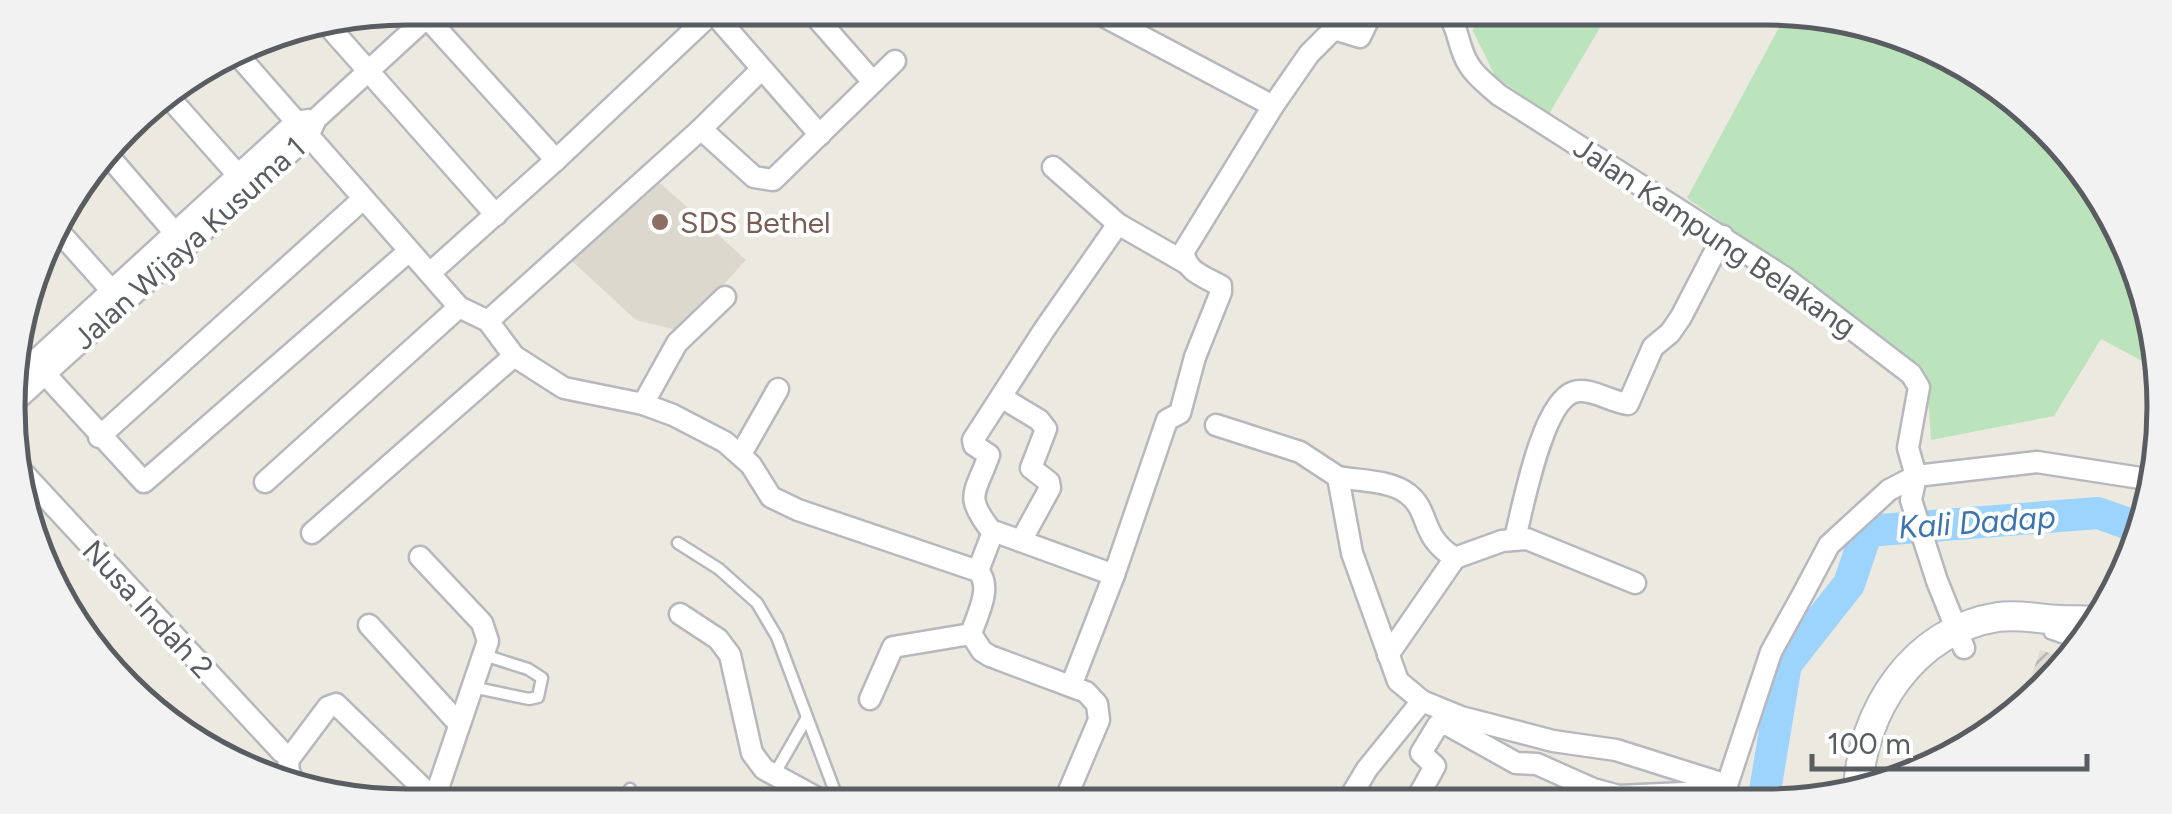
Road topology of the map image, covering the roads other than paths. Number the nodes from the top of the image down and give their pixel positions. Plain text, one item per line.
1 (413, 25) edge
2 (439, 25) edge
3 (696, 25) edge
4 (724, 25) edge
5 (823, 25) edge
6 (1120, 25) edge
7 (1366, 25) edge
8 (1455, 25) edge
9 (333, 32) edge
10 (244, 61) edge
11 (895, 61) dead end
12 (762, 70) junction
13 (367, 71) junction
14 (873, 82) junction
15 (174, 104) edge
16 (1273, 106) junction
17 (307, 126) junction
18 (701, 129) junction
19 (820, 135) junction
20 (556, 160) junction
21 (114, 162) edge
22 (1053, 167) dead end
23 (238, 176) junction
24 (363, 198) junction
25 (496, 215) junction
26 (1118, 224) junction
27 (176, 233) junction
28 (1724, 236) junction
29 (64, 237) edge
30 (409, 251) junction
31 (1186, 263) junction
32 (430, 273) junction
33 (112, 290) junction
34 (725, 298) dead end
35 (459, 308) junction
36 (488, 322) junction
37 (514, 356) junction
38 (39, 368) junction
39 (27, 374) edge
40 (26, 386) edge
41 (778, 389) dead end
42 (1001, 397) junction
43 (643, 404) junction
44 (1216, 425) dead end
45 (99, 437) junction
46 (741, 454) junction
47 (1916, 476) junction
48 (1338, 477) junction
49 (2141, 478) edge
50 (264, 482) dead end
51 (33, 485) edge
52 (44, 498) junction
53 (38, 504) edge
54 (312, 532) dead end
55 (994, 533) junction
56 (1515, 538) junction
57 (1021, 541) junction
58 (678, 542) dead end
59 (420, 557) dead end
60 (1455, 558) junction
61 (978, 571) junction
62 (1114, 575) junction
63 (1634, 584) dead end
64 (680, 614) dead end
65 (2079, 624) edge
66 (368, 625) dead end
67 (2054, 627) junction
68 (971, 634) junction
69 (2070, 637) edge
70 (1961, 639) junction
71 (484, 655) junction
72 (1388, 655) junction
73 (472, 686) junction
74 (1071, 686) junction
75 (870, 698) dead end
76 (1422, 701) junction
77 (806, 718) junction
78 (459, 724) junction
79 (282, 752) dead end
80 (288, 770) edge
81 (1878, 772) edge
82 (774, 776) junction
83 (1860, 777) edge
84 (419, 789) edge
85 (438, 789) edge
86 (798, 789) edge
87 (833, 789) edge
88 (1070, 789) edge
89 (1356, 789) edge
90 (1422, 789) edge
91 (1594, 789) edge
92 (1718, 789) edge
93 (1729, 789) edge

1 - 13 street, Jalan Wijaya Kusuma 1
2 - 20 street
3 - 20 street
4 - 12 street
5 - 14 street
6 - 16 street
7 - 16 street
8 - 28 street, Jalan Kampung Belakang
9 - 13 street
10 - 17 street
11 - 14 street
12 - 18 street
12 - 19 street
13 - 17 street, Jalan Wijaya Kusuma 1
13 - 25 street
14 - 19 street
15 - 23 street
16 - 31 street
17 - 23 street, Jalan Wijaya Kusuma 1
17 - 24 street
17 - 38 street, Jalan Wijaya Kusuma 1
18 - 19 street
18 - 36 street
20 - 25 street
21 - 27 street
22 - 26 street
23 - 27 street, Jalan Wijaya Kusuma 1
24 - 30 street
24 - 45 street
25 - 32 street
26 - 31 street
26 - 42 street
27 - 33 street, Jalan Wijaya Kusuma 1
28 - 47 street, Jalan Kampung Belakang
28 - 56 street
29 - 33 street
30 - 32 street
30 - 45 street
31 - 62 street
32 - 35 street
33 - 38 street, Jalan Wijaya Kusuma 1
34 - 43 street
35 - 36 street
35 - 50 street
36 - 37 street
37 - 43 street
37 - 54 street
38 - 39 street, Jalan Wijaya Kusuma 1
38 - 40 street, Jalan Wijaya Kusuma 1
38 - 45 street
41 - 46 street
42 - 55 street
42 - 57 street
43 - 46 street
44 - 48 street
46 - 61 street
47 - 49 street
47 - 70 street, Jalan Kampung Belakang
47 - 93 street
48 - 60 street
48 - 72 street
51 - 52 street, Nusa Indah 2
52 - 53 street
52 - 79 street, Nusa Indah 2
55 - 57 street
55 - 61 street
56 - 60 street
56 - 63 street
57 - 62 street
58 - 77 lane
59 - 71 street
60 - 72 street
61 - 68 street
62 - 74 street
64 - 82 street
65 - 67 street
66 - 78 street
67 - 69 lane
67 - 70 street
68 - 74 street
68 - 75 street
70 - 81 street
70 - 83 street
71 - 73 street
71 - 73 lane
72 - 76 street
73 - 78 street
74 - 88 street
76 - 89 street
76 - 92 street
77 - 82 lane
77 - 87 lane
78 - 85 street
80 - 84 street
82 - 86 street
90 - 91 street

